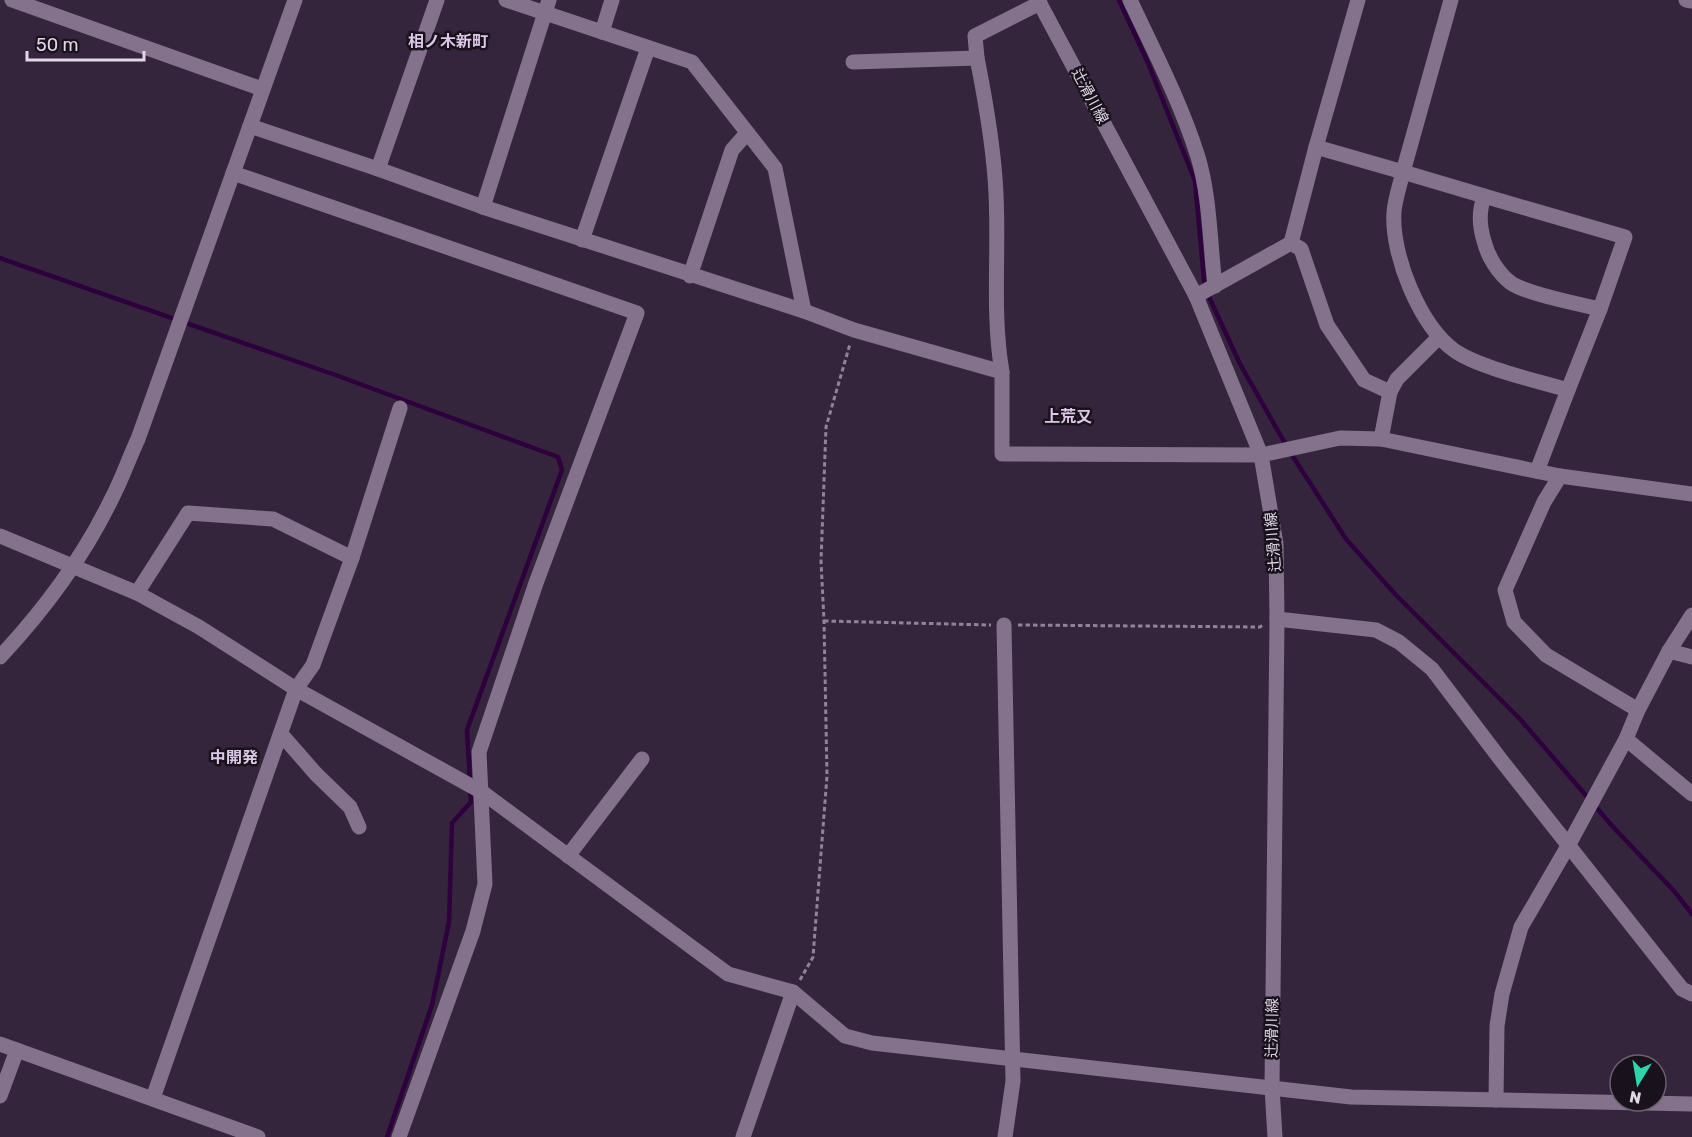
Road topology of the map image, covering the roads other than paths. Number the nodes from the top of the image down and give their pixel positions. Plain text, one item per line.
1 (12, 0) edge
2 (295, 0) edge
3 (437, 0) edge
4 (506, 0) edge
5 (612, 0) edge
6 (1130, 0) edge
7 (1358, 0) edge
8 (1451, 0) edge
9 (1686, 0) edge
10 (1039, 1) edge
11 (1692, 2) edge
12 (547, 6) edge
13 (602, 32) junction
14 (648, 48) junction
15 (977, 58) junction
16 (853, 62) dead end
17 (262, 89) junction
18 (250, 126) junction
19 (747, 134) junction
20 (1316, 147) junction
21 (378, 169) junction
22 (1403, 172) junction
23 (233, 173) junction
24 (1484, 196) junction
25 (483, 207) junction
26 (582, 240) junction
27 (1291, 243) junction
28 (690, 276) junction
29 (1215, 285) junction
30 (1196, 296) junction
31 (1600, 309) junction
32 (804, 311) junction
33 (1439, 337) junction
34 (1002, 372) junction
35 (1568, 390) junction
36 (1390, 392) junction
37 (400, 408) dead end
38 (1381, 439) junction
39 (1261, 455) junction
40 (1537, 471) junction
41 (1560, 476) junction
42 (1692, 494) edge
43 (0, 536) edge
44 (352, 558) junction
45 (73, 566) junction
46 (137, 592) junction
47 (1692, 615) edge
48 (1277, 619) junction
49 (1004, 625) road end
50 (1669, 651) junction
51 (0, 657) edge
52 (1692, 657) edge
53 (296, 689) junction
54 (1638, 710) junction
55 (281, 734) junction
56 (1626, 739) junction
57 (642, 759) dead end
58 (482, 792) junction
59 (1692, 794) edge
60 (359, 827) dead end
61 (1568, 846) junction
62 (568, 856) junction
63 (1692, 975) edge
64 (793, 992) junction
65 (1687, 992) edge
66 (0, 1044) edge
67 (17, 1050) junction
68 (1012, 1059) junction
69 (1272, 1088) junction
70 (0, 1096) edge
71 (153, 1098) junction
72 (1496, 1100) junction
73 (1692, 1104) edge
74 (258, 1137) edge
75 (399, 1137) edge
76 (743, 1137) edge
77 (1005, 1137) edge
78 (1275, 1137) edge

1 - 17 street
2 - 17 street
3 - 21 street
4 - 12 street
5 - 13 street
6 - 29 street
7 - 20 street
8 - 22 street
9 - 11 street
10 - 15 street
10 - 30 street, 辻滑川線
12 - 13 street
12 - 25 street
13 - 14 street
14 - 19 street
14 - 26 street
15 - 16 street
15 - 34 street
17 - 18 street
18 - 21 street
18 - 23 street
19 - 28 street
19 - 32 street
20 - 22 street
20 - 27 street
21 - 25 street
22 - 24 street
22 - 33 street
23 - 45 street
23 - 58 street
24 - 31 street
24 - 31 street
25 - 26 street
26 - 28 street
27 - 29 street
27 - 36 street
28 - 32 street
29 - 30 street
30 - 39 street, 辻滑川線
31 - 35 street
32 - 34 street
33 - 35 street
33 - 36 street
34 - 39 street
35 - 40 street
36 - 38 street
37 - 44 street
38 - 39 street
38 - 40 street
39 - 48 street, 辻滑川線
40 - 41 street
41 - 42 street
41 - 54 street
43 - 45 street
44 - 46 street
44 - 53 street
45 - 46 street
45 - 51 street
46 - 53 street
47 - 50 street
48 - 61 street
48 - 69 street, 辻滑川線
49 - 68 street
50 - 52 street
50 - 54 street
53 - 55 street
53 - 58 street
54 - 56 street
55 - 60 street
55 - 71 street
56 - 59 street
56 - 61 street
57 - 62 street
58 - 62 street
58 - 75 street
61 - 65 street
61 - 72 street
62 - 64 street
63 - 65 street
64 - 68 street
64 - 76 street
66 - 67 street
67 - 70 street
67 - 71 street
68 - 69 street
68 - 77 street
69 - 72 street
69 - 78 street, 辻滑川線
71 - 74 street
72 - 73 street

